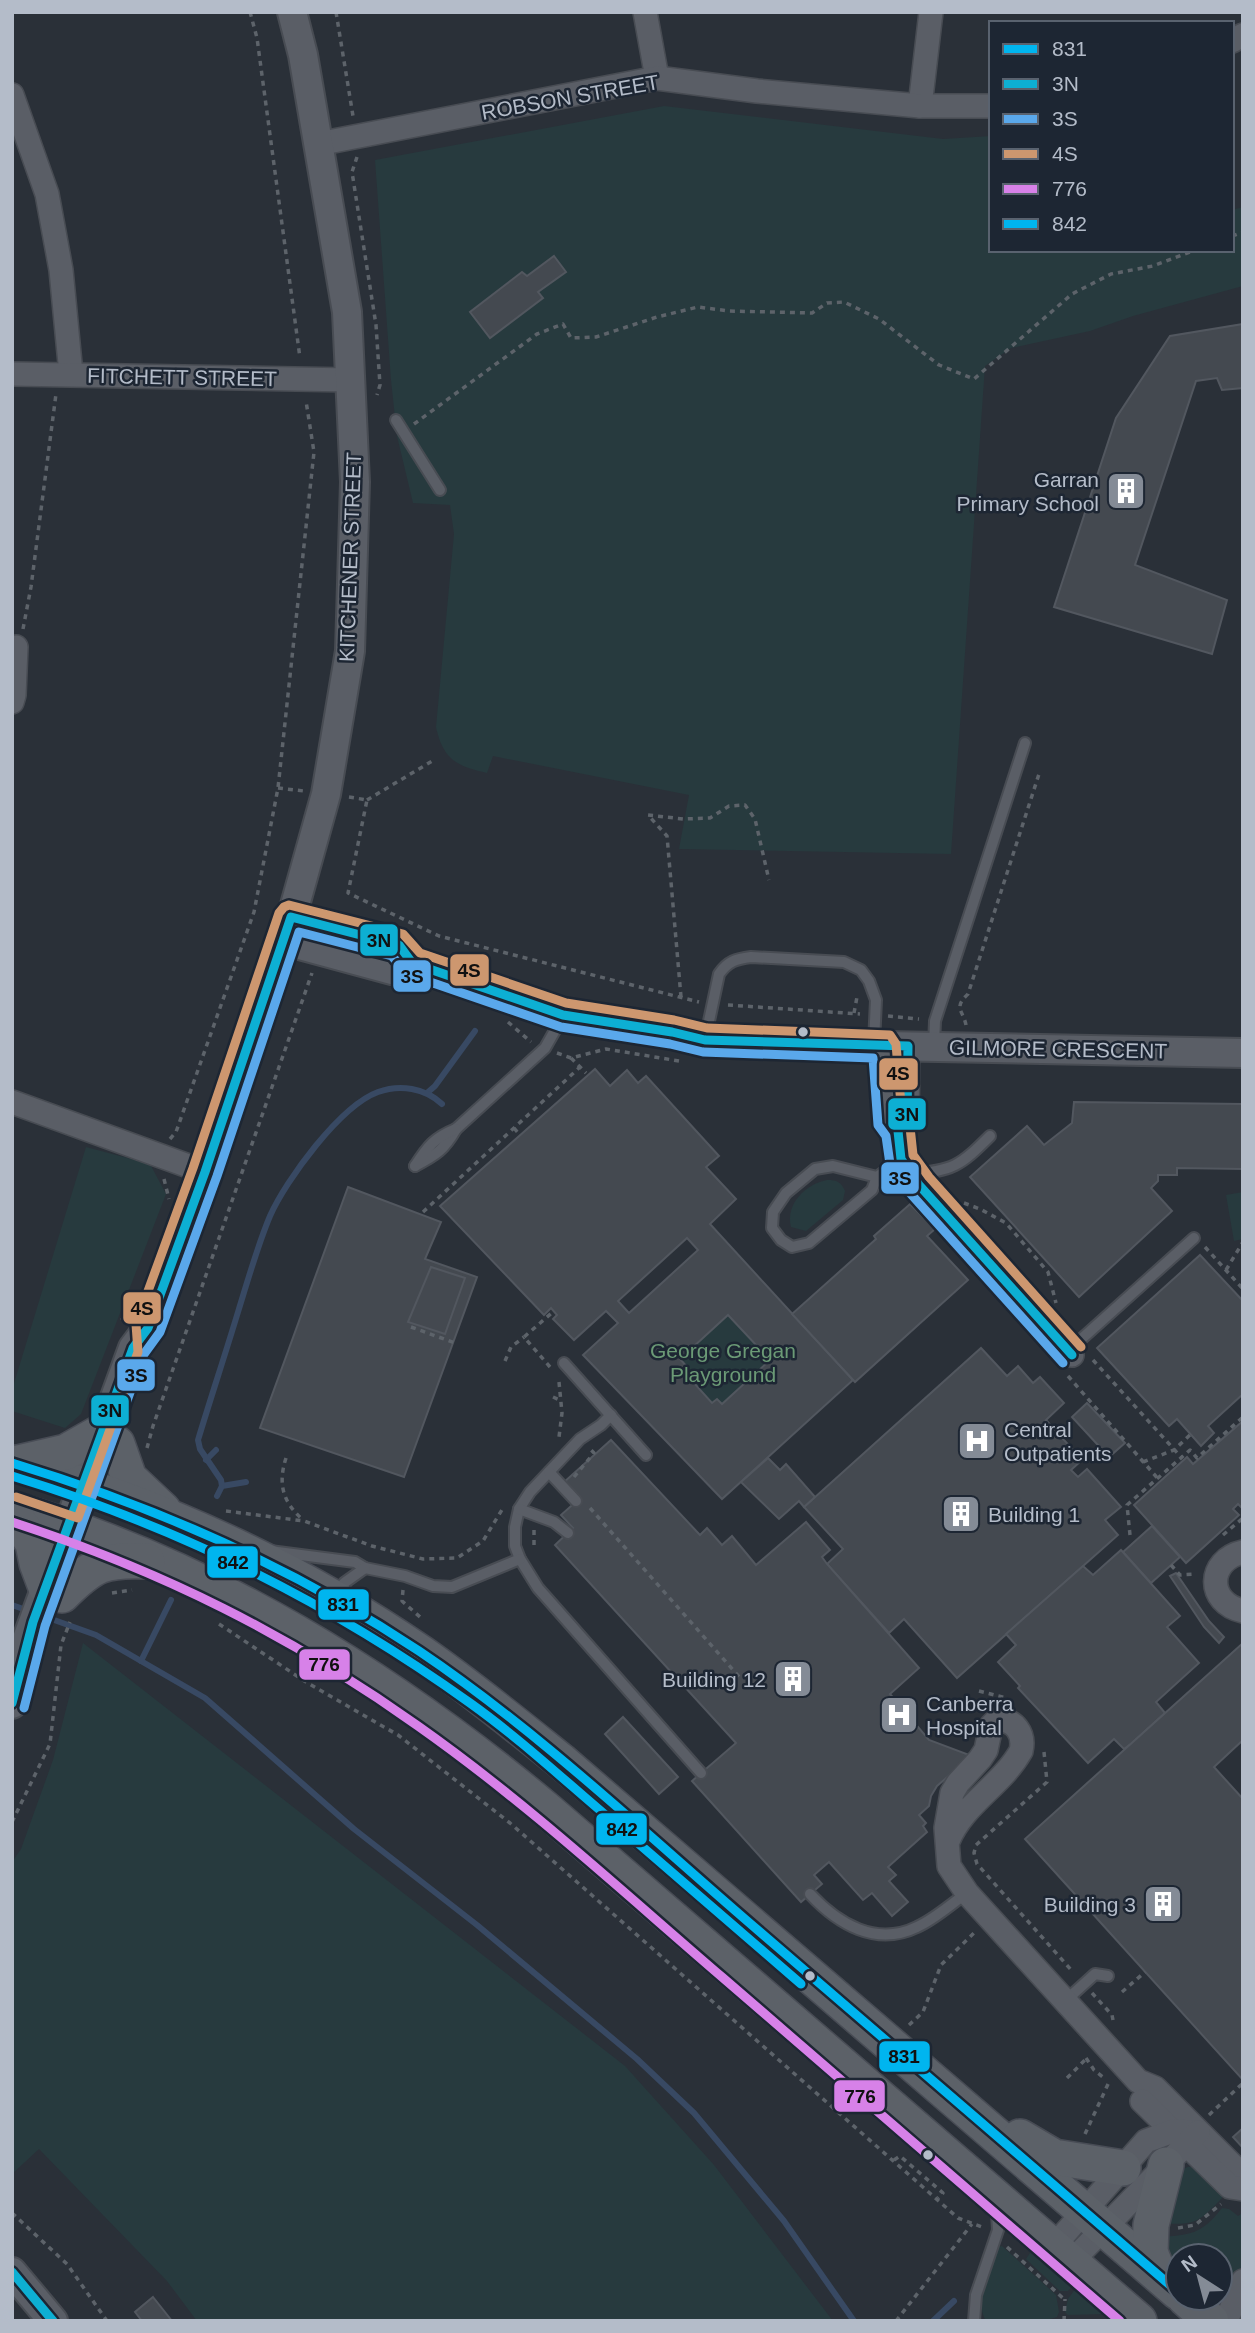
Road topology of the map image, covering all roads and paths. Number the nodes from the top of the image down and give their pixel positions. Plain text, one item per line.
1 (250, 12) edge
2 (292, 12) edge
3 (336, 12) edge
4 (645, 12) edge
5 (931, 12) edge
6 (657, 78) junction
7 (12, 95) edge
8 (920, 106) junction
9 (989, 106) edge
10 (356, 136) junction
11 (318, 144) junction
12 (1190, 252) edge
13 (12, 374) edge
14 (65, 374) junction
15 (303, 380) junction
16 (351, 380) junction
17 (375, 401) dead end
18 (396, 420) dead end
19 (403, 432) junction
20 (440, 490) dead end
21 (16, 647) joint
22 (12, 702) edge
23 (1025, 743) dead end
24 (434, 760) dead end
25 (1039, 774) dead end
26 (348, 787) dead end
27 (367, 800) junction
28 (769, 880) dead end
29 (288, 929) junction
30 (322, 970) dead end
31 (857, 993) dead end
32 (681, 997) junction
33 (711, 1004) junction
34 (854, 1014) junction
35 (563, 1015) junction
36 (876, 1015) junction
37 (968, 1031) junction
38 (705, 1040) junction
39 (907, 1041) junction
40 (1243, 1053) edge
41 (571, 1058) dead end
42 (580, 1067) junction
43 (586, 1073) dead end
44 (12, 1102) edge
45 (514, 1128) junction
46 (456, 1129) dead end
47 (519, 1133) dead end
48 (989, 1136) dead end
49 (157, 1154) junction
50 (905, 1167) junction
51 (205, 1172) junction
52 (877, 1177) junction
53 (449, 1187) junction
54 (454, 1192) dead end
55 (957, 1200) dead end
56 (169, 1201) dead end
57 (423, 1212) dead end
58 (1198, 1241) joint
59 (1243, 1242) edge
60 (1226, 1270) junction
61 (135, 1288) dead end
62 (1243, 1289) edge
63 (554, 1311) dead end
64 (1058, 1311) dead end
65 (120, 1325) dead end
66 (411, 1327) dead end
67 (1086, 1335) junction
68 (524, 1337) junction
69 (455, 1343) dead end
70 (1069, 1360) junction
71 (505, 1361) dead end
72 (564, 1363) dead end
73 (553, 1397) dead end
74 (562, 1401) junction
75 (611, 1415) junction
76 (1243, 1417) edge
77 (1191, 1434) dead end
78 (122, 1443) junction
79 (553, 1447) dead end
80 (1174, 1450) junction
81 (646, 1455) dead end
82 (1181, 1457) junction
83 (286, 1458) dead end
84 (1143, 1462) junction
85 (13, 1464) edge
86 (549, 1472) junction
87 (1159, 1480) junction
88 (91, 1489) junction
89 (581, 1503) joint
90 (503, 1508) dead end
91 (224, 1510) dead end
92 (519, 1510) junction
93 (12, 1511) edge
94 (170, 1517) junction
95 (1243, 1518) edge
96 (304, 1521) junction
97 (76, 1530) junction
98 (568, 1533) dead end
99 (1130, 1535) dead end
100 (1219, 1539) dead end
101 (240, 1548) junction
102 (1243, 1552) edge
103 (520, 1559) junction
104 (1171, 1565) dead end
105 (365, 1567) junction
106 (1196, 1574) dead end
107 (143, 1575) junction
108 (110, 1593) dead end
109 (1243, 1611) edge
110 (358, 1613) junction
111 (51, 1615) junction
112 (218, 1623) dead end
113 (742, 1680) dead end
114 (979, 1691) dead end
115 (1009, 1698) dead end
116 (12, 1704) edge
117 (1043, 1748) dead end
118 (701, 1773) dead end
119 (12, 1822) edge
120 (948, 1841) junction
121 (967, 1893) junction
122 (810, 1894) dead end
123 (1010, 1901) junction
124 (990, 1919) junction
125 (1145, 1972) dead end
126 (1108, 1976) dead end
127 (1084, 1983) junction
128 (1122, 1992) dead end
129 (1064, 2002) junction
130 (1113, 2025) dead end
131 (901, 2028) dead end
132 (1084, 2053) dead end
133 (1086, 2059) junction
134 (1067, 2078) dead end
135 (1243, 2083) edge
136 (1140, 2091) junction
137 (962, 2107) junction
138 (1083, 2139) dead end
139 (1179, 2139) junction
140 (1123, 2168) junction
141 (1243, 2176) edge
142 (1243, 2183) edge
143 (1242, 2188) edge
144 (994, 2195) junction
145 (12, 2213) edge
146 (1093, 2221) junction
147 (1062, 2254) junction
148 (1020, 2258) dead end
149 (12, 2272) edge
150 (1164, 2277) edge
151 (1164, 2281) edge
152 (1243, 2281) edge
153 (975, 2320) edge
154 (53, 2321) edge
155 (107, 2321) edge
156 (896, 2321) edge
157 (1064, 2321) edge
158 (1139, 2321) edge
159 (1226, 2321) edge

1 - 15 path
2 - 11 street, KITCHENER STREET
3 - 10 path
4 - 6 street
5 - 8 street
6 - 8 street, ROBSON STREET
6 - 10 street, ROBSON STREET
7 - 14 street
8 - 9 street, ROBSON STREET
10 - 11 street, ROBSON STREET
10 - 17 path
11 - 16 street, KITCHENER STREET
12 - 19 path
13 - 14 street, FITCHETT STREET
14 - 15 street, FITCHETT STREET
14 - 21 path
15 - 16 street, FITCHETT STREET
15 - 49 path
16 - 29 street, KITCHENER STREET
18 - 19 lane
19 - 20 lane
21 - 22 street
23 - 39 lane
24 - 27 path
25 - 37 path
26 - 27 path
27 - 32 path
28 - 32 path
29 - 35 street, GILMORE CRESCENT
29 - 51 street, KITCHENER STREET
30 - 78 path
31 - 34 path
32 - 33 path
33 - 34 path
33 - 36 lane
33 - 38 lane
34 - 36 path
35 - 38 street, GILMORE CRESCENT
35 - 46 lane
36 - 39 lane
36 - 39 path
37 - 39 street, GILMORE CRESCENT
37 - 39 path
37 - 40 street, GILMORE CRESCENT
38 - 39 street, GILMORE CRESCENT
39 - 50 street
41 - 42 path
42 - 43 path
42 - 45 path
44 - 49 street
45 - 47 path
45 - 53 path
48 - 50 lane
49 - 51 street
49 - 56 path
50 - 52 lane
50 - 70 street
51 - 78 street, KITCHENER STREET
52 - 52 lane
53 - 54 path
53 - 57 path
55 - 64 path
58 - 60 path
58 - 67 lane
59 - 60 path
60 - 62 path
61 - 65 path
63 - 68 path
66 - 69 path
67 - 70 lane
67 - 80 path
68 - 71 path
68 - 74 path
70 - 84 path
72 - 75 lane
73 - 74 path
74 - 79 path
75 - 81 lane
75 - 86 lane
76 - 82 path
77 - 80 path
78 - 85 main road
78 - 88 street, KITCHENER STREET
78 - 94 main road
80 - 82 path
80 - 84 path
82 - 87 path
83 - 96 path
84 - 87 path
85 - 88 main road
86 - 89 lane
86 - 92 lane
87 - 99 path
88 - 94 main road
88 - 97 street, KITCHENER STREET
89 - 113 path
90 - 96 path
91 - 96 path
92 - 98 lane
92 - 103 lane
93 - 97 main road
93 - 111 main road
94 - 101 main road
95 - 100 path
97 - 107 main road
97 - 111 street, KITCHENER STREET
101 - 105 lane
101 - 110 main road
102 - 109 street
103 - 105 lane
103 - 118 lane
104 - 106 path
105 - 110 lane
107 - 108 path
107 - 111 main road
107 - 144 main road
110 - 137 main road
111 - 116 street, KITCHENER STREET
111 - 119 path
112 - 156 path
114 - 115 path
117 - 123 path
120 - 120 street
120 - 121 street
121 - 122 lane
121 - 124 street
123 - 124 path
123 - 127 path
124 - 129 street
124 - 131 path
125 - 128 path
126 - 127 lane
127 - 129 lane
127 - 130 path
129 - 136 street
132 - 133 path
133 - 134 path
133 - 138 path
135 - 139 path
136 - 139 street
136 - 139 street
137 - 140 main road
137 - 146 main road
139 - 140 street
139 - 141 street
139 - 143 street
139 - 146 street
139 - 150 main road
140 - 146 street
142 - 143 street
144 - 147 main road
144 - 153 lane
145 - 155 path
146 - 147 street
146 - 151 main road
147 - 158 main road
148 - 157 path
149 - 154 street
152 - 159 street

